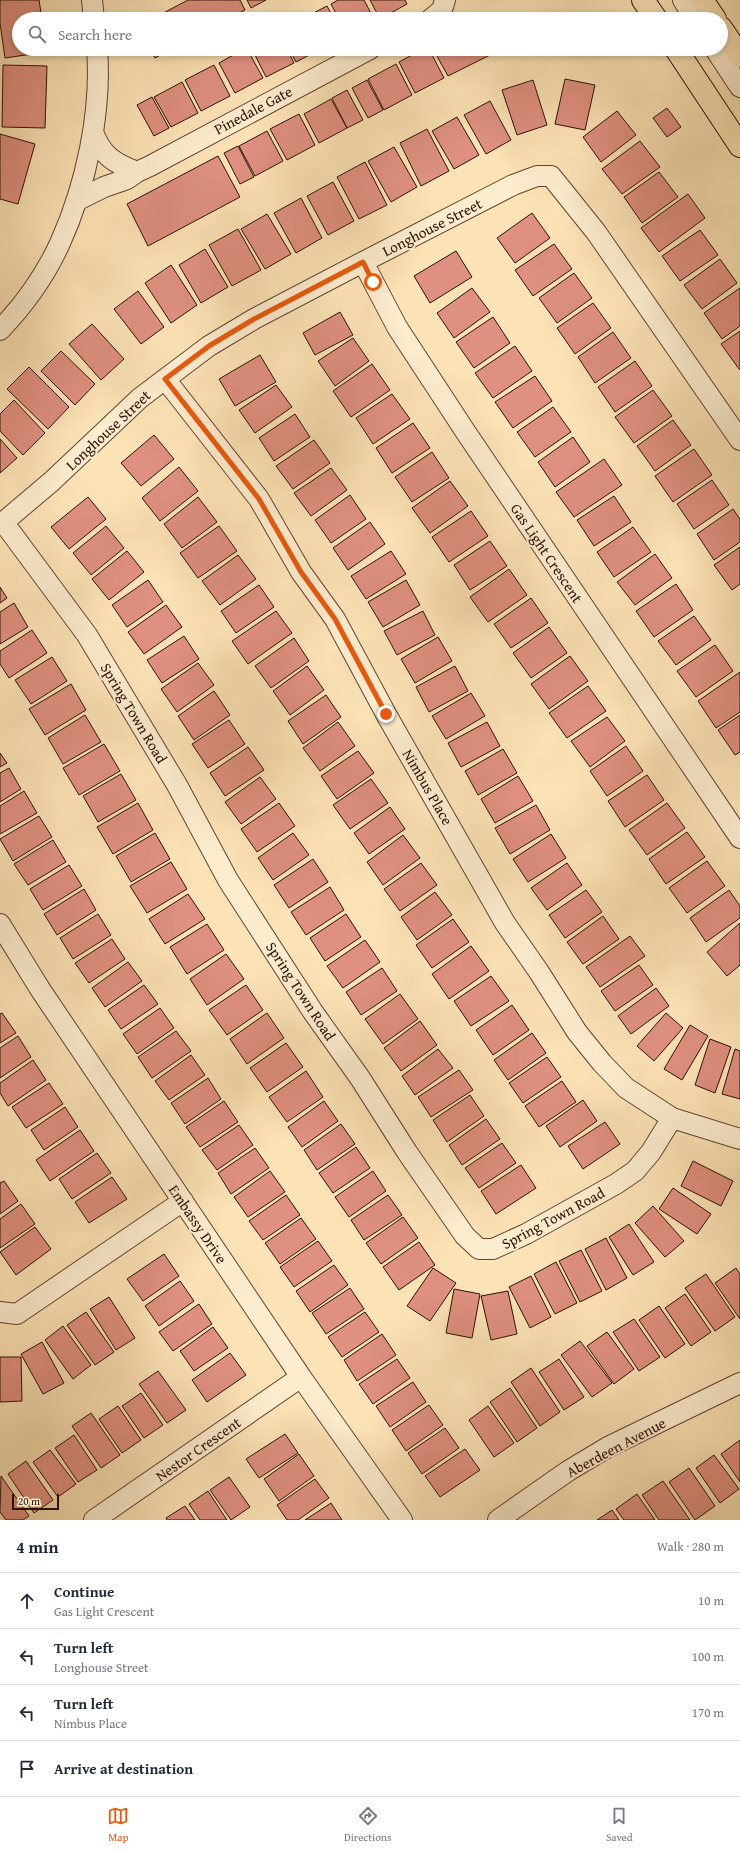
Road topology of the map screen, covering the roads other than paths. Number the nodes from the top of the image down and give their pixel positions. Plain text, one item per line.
1 (92, 0) edge
2 (444, 0) edge
3 (643, 0) edge
4 (683, 0) edge
5 (702, 0) edge
6 (93, 12) edge
7 (440, 12) edge
8 (651, 12) edge
9 (691, 12) edge
10 (710, 12) edge
11 (728, 38) edge
12 (97, 56) edge
13 (357, 56) edge
14 (681, 56) edge
15 (720, 56) edge
16 (740, 56) edge
17 (740, 87) edge
18 (93, 132) junction
19 (740, 146) edge
20 (137, 172) junction
21 (76, 201) junction
22 (363, 262) junction
23 (0, 330) edge
24 (165, 379) junction
25 (740, 440) edge
26 (2, 524) edge
27 (740, 838) edge
28 (0, 924) edge
29 (672, 1118) junction
30 (740, 1139) edge
31 (183, 1201) junction
32 (0, 1312) edge
33 (301, 1377) junction
34 (740, 1383) edge
35 (94, 1520) edge
36 (402, 1520) edge
37 (498, 1520) edge

1 - 6 street
2 - 7 street
3 - 8 main road
4 - 9 street
5 - 10 main road
11 - 16 main road
12 - 18 street
13 - 20 street, Pinedale Gate
14 - 19 main road
15 - 17 street
18 - 20 street
18 - 21 street
20 - 21 street, Pinedale Gate
21 - 23 street
22 - 24 street, Longhouse Street
22 - 25 street, Longhouse Street
22 - 27 street, Gas Light Crescent
24 - 26 street, Longhouse Street
24 - 29 street, Nimbus Place
26 - 29 street, Spring Town Road
28 - 31 street, Embassy Drive
29 - 30 street, Nimbus Place
31 - 32 street
31 - 33 street, Embassy Drive
33 - 35 street, Nestor Crescent
33 - 36 street, Embassy Drive
34 - 37 street, Aberdeen Avenue

